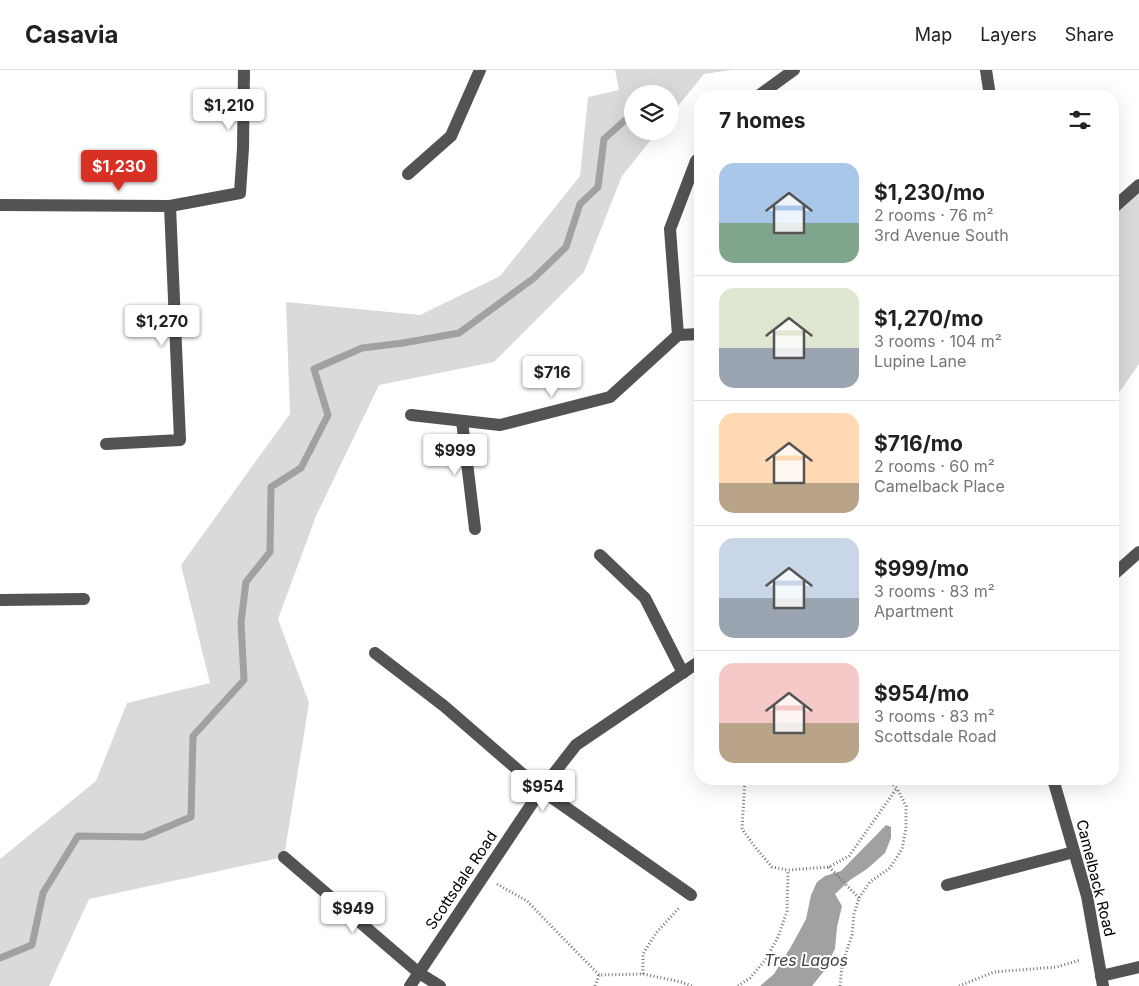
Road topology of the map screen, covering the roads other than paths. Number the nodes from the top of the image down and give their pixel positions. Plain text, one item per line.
1 (244, 70) edge
2 (480, 70) edge
3 (794, 70) edge
4 (986, 70) edge
5 (766, 90) edge
6 (989, 90) edge
7 (694, 166) edge
8 (408, 174) dead end
9 (1139, 185) edge
10 (1119, 203) edge
11 (0, 205) edge
12 (170, 206) junction
13 (694, 334) edge
14 (678, 335) junction
15 (411, 415) dead end
16 (462, 421) junction
17 (106, 444) dead end
18 (474, 529) dead end
19 (1139, 552) edge
20 (600, 555) dead end
21 (1119, 570) edge
22 (84, 599) dead end
23 (0, 600) edge
24 (375, 653) dead end
25 (694, 665) edge
26 (683, 673) junction
27 (1055, 785) edge
28 (541, 790) junction
29 (1074, 852) junction
30 (284, 857) dead end
31 (947, 885) dead end
32 (691, 895) road end
33 (1139, 967) edge
34 (418, 973) junction
35 (1102, 981) edge
36 (410, 986) edge
37 (440, 986) edge

1 - 12 street
2 - 8 street
3 - 5 street
4 - 6 street
7 - 14 street
9 - 10 street
11 - 12 street
12 - 17 street
13 - 14 street
14 - 16 street
15 - 16 street
16 - 18 street
19 - 21 street
20 - 26 street
22 - 23 street
24 - 28 street
25 - 26 street, Scottsdale Road
26 - 28 street, Scottsdale Road
27 - 29 street, Camelback Road
28 - 32 street
28 - 34 street, Scottsdale Road
29 - 31 street
29 - 35 street, Camelback Road
30 - 34 street
33 - 35 street
34 - 36 street, Scottsdale Road
34 - 37 street

